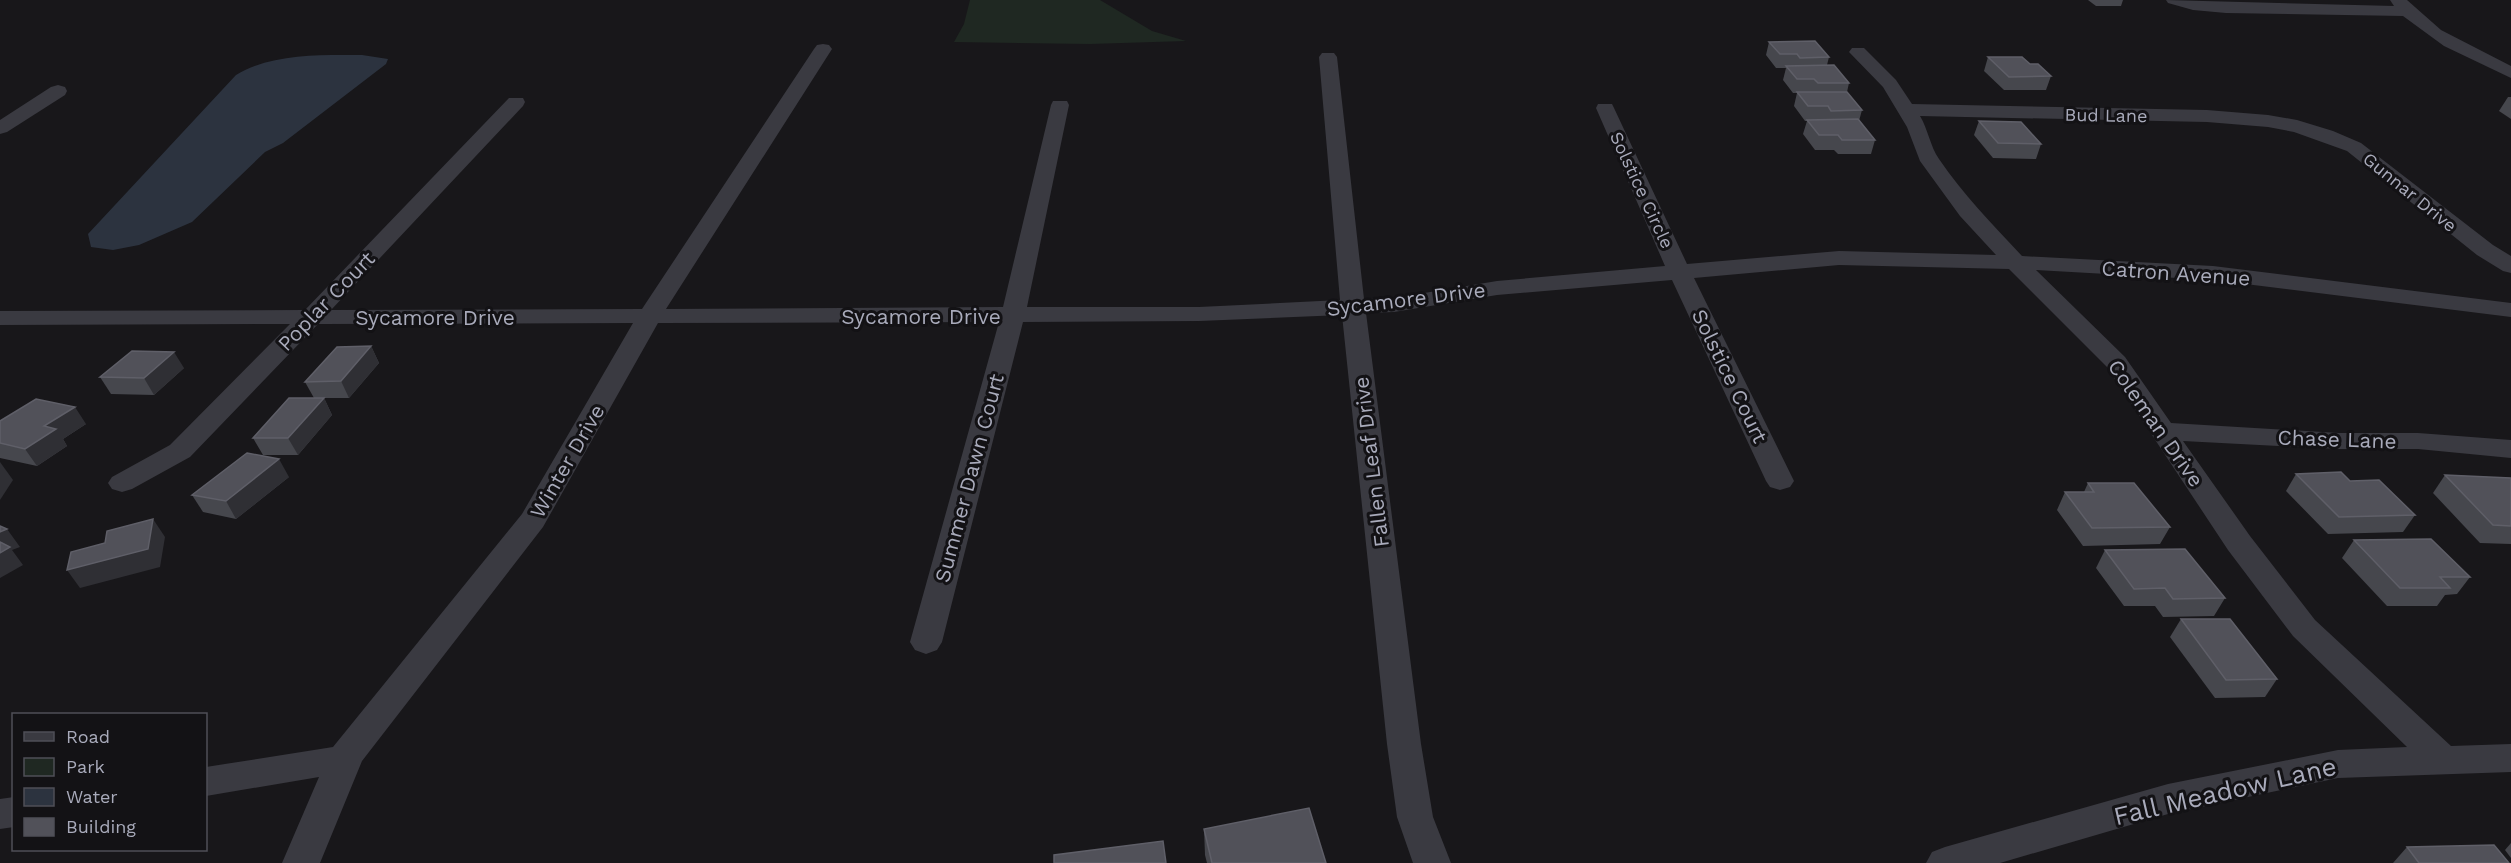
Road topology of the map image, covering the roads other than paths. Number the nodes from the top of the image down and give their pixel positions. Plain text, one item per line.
1 (2174, 0) edge
2 (2403, 5) edge
3 (823, 49) dead end
4 (1858, 52) dead end
5 (1328, 57) dead end
6 (2511, 74) edge
7 (58, 91) dead end
8 (516, 102) dead end
9 (1060, 105) dead end
10 (1605, 108) dead end
11 (1906, 110) junction
12 (2305, 126) joint
13 (0, 128) edge
14 (1839, 258) joint
15 (2015, 262) junction
16 (2511, 266) edge
17 (1679, 271) junction
18 (1353, 308) junction
19 (2511, 310) edge
20 (1012, 315) junction
21 (311, 317) junction
22 (649, 317) junction
23 (0, 318) edge
24 (2162, 431) junction
25 (2511, 449) edge
26 (1780, 481) dead end
27 (122, 483) dead end
28 (926, 642) dead end
29 (2511, 758) edge
30 (345, 759) junction
31 (2442, 759) junction
32 (207, 781) edge
33 (301, 863) edge
34 (1432, 863) edge
35 (1945, 863) edge

1 - 2 street
2 - 6 street
3 - 22 street, Winter Drive
4 - 11 street, Coleman Drive
5 - 18 street, Fallen Leaf Drive
7 - 13 street
8 - 21 street, Poplar Court
9 - 20 street, Summer Dawn Court
10 - 17 street, Solstice Circle
11 - 12 street, Bud Lane
11 - 15 street, Coleman Drive
12 - 16 street, Gunnar Drive
14 - 15 street, Catron Avenue
14 - 17 street, Sycamore Drive
15 - 19 street, Catron Avenue
15 - 24 street, Coleman Drive
17 - 18 street, Sycamore Drive
17 - 26 street, Solstice Court
18 - 20 street, Sycamore Drive
18 - 34 street, Fallen Leaf Drive
20 - 22 street, Sycamore Drive
20 - 28 street, Summer Dawn Court
21 - 22 street, Sycamore Drive
21 - 23 street, Sycamore Drive
21 - 27 street, Poplar Court
22 - 30 street, Winter Drive
24 - 25 street, Chase Lane
24 - 31 street, Coleman Drive
29 - 31 street, Fall Meadow Lane
30 - 32 street
30 - 33 street, Winter Drive
31 - 35 street, Fall Meadow Lane

